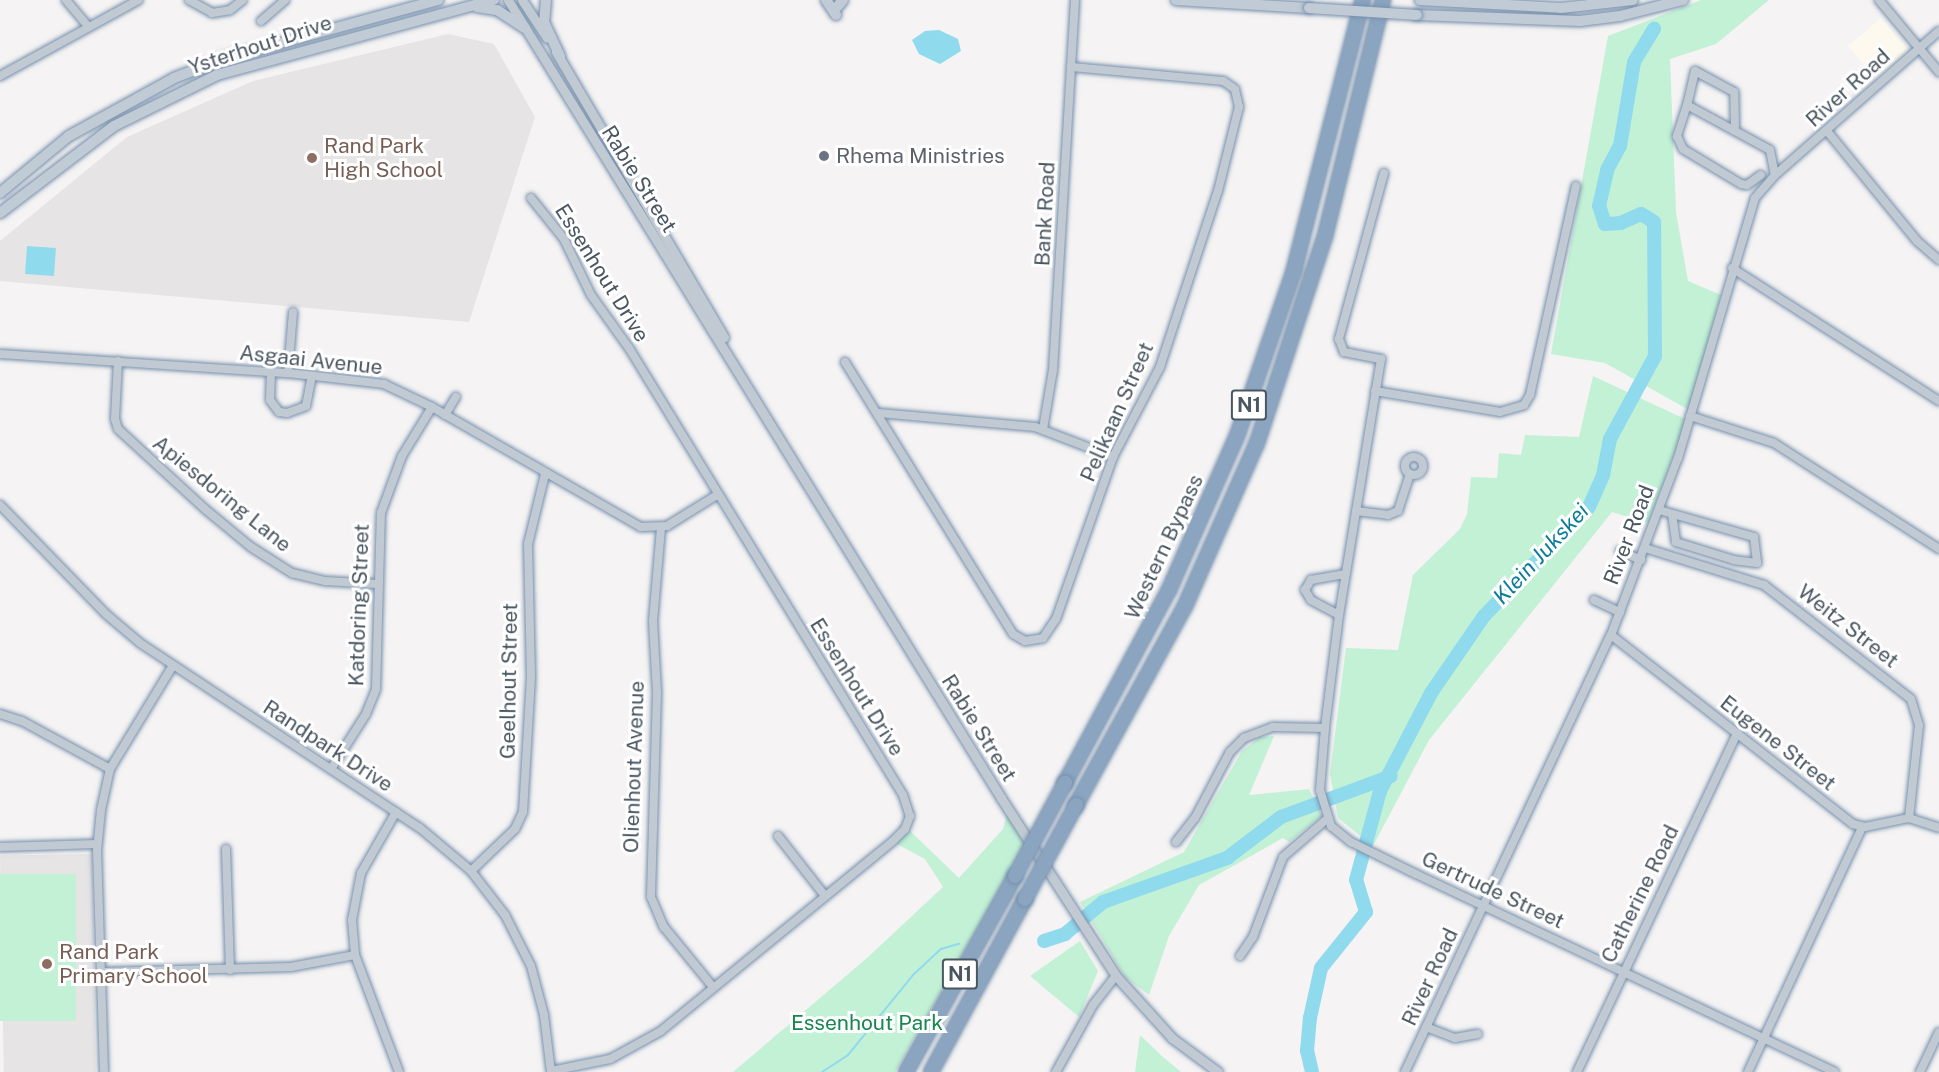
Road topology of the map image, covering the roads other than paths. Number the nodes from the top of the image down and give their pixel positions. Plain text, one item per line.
1 (66, 0) edge
2 (138, 0) edge
3 (189, 0) edge
4 (243, 0) edge
5 (285, 0) edge
6 (438, 0) edge
7 (494, 0) edge
8 (508, 0) edge
9 (522, 0) edge
10 (546, 0) edge
11 (826, 0) edge
12 (1075, 0) edge
13 (1176, 0) edge
14 (1363, 0) edge
15 (1383, 0) edge
16 (1421, 0) edge
17 (1633, 0) edge
18 (1683, 0) edge
19 (1879, 0) edge
20 (839, 7) edge
21 (466, 8) junction
22 (261, 21) dead end
23 (88, 26) junction
24 (525, 28) junction
25 (1939, 31) edge
26 (1919, 49) junction
27 (560, 57) junction
28 (1071, 67) junction
29 (1939, 72) edge
30 (0, 76) edge
31 (1687, 105) junction
32 (1735, 131) junction
33 (1827, 131) junction
34 (1384, 173) dead end
35 (1761, 175) dead end
36 (1775, 175) junction
37 (1576, 186) dead end
38 (0, 193) edge
39 (531, 198) dead end
40 (0, 213) edge
41 (1939, 260) edge
42 (1731, 268) junction
43 (292, 312) dead end
44 (0, 354) edge
45 (118, 361) junction
46 (845, 362) dead end
47 (271, 372) junction
48 (288, 373) junction
49 (743, 374) junction
50 (312, 376) junction
51 (1375, 391) junction
52 (456, 397) dead end
53 (1939, 401) edge
54 (432, 407) junction
55 (879, 412) junction
56 (445, 415) junction
57 (1690, 416) junction
58 (1043, 429) junction
59 (1113, 457) junction
60 (545, 474) junction
61 (1410, 474) dead end
62 (717, 495) junction
63 (0, 505) edge
64 (1659, 510) junction
65 (1356, 511) junction
66 (1672, 514) junction
67 (661, 528) junction
68 (1645, 548) junction
69 (1939, 549) edge
70 (1620, 551) dead end
71 (1641, 560) junction
72 (1346, 573) junction
73 (376, 584) junction
74 (1594, 600) dead end
75 (1620, 612) junction
76 (1339, 615) junction
77 (1611, 635) junction
78 (172, 667) junction
79 (0, 714) edge
80 (1325, 728) junction
81 (1737, 733) junction
82 (110, 769) junction
83 (331, 769) junction
84 (396, 812) junction
85 (1326, 815) junction
86 (1910, 818) junction
87 (1862, 828) junction
88 (1939, 828) edge
89 (778, 836) dead end
90 (1176, 842) dead end
91 (97, 844) junction
92 (0, 846) edge
93 (226, 849) dead end
94 (471, 871) junction
95 (825, 896) junction
96 (1484, 906) junction
97 (355, 955) junction
98 (1240, 956) dead end
99 (230, 970) junction
100 (1623, 971) junction
101 (103, 972) junction
102 (1116, 976) junction
103 (713, 987) junction
104 (1426, 1027) junction
105 (1939, 1032) edge
106 (1478, 1034) dead end
107 (1764, 1038) junction
108 (104, 1072) edge
109 (399, 1072) edge
110 (551, 1072) edge
111 (906, 1072) edge
112 (931, 1072) edge
113 (1056, 1072) edge
114 (1218, 1072) edge
115 (1405, 1072) edge
116 (1577, 1072) edge
117 (1748, 1072) edge
118 (1835, 1072) edge
119 (1920, 1072) edge

1 - 23 street
2 - 23 street
3 - 4 street
5 - 22 street
6 - 38 main road, Ysterhout Drive
7 - 21 main road, Ysterhout Drive
8 - 24 street, Rabie Street
9 - 27 street, Rabie Street
10 - 27 main road
11 - 20 main road
12 - 28 street, Bank Road
13 - 18 main road, bridge
14 - 111 highway, Western Bypass / N1, bridge
15 - 112 highway, Western Bypass / N1, bridge
16 - 17 main road
19 - 26 street
21 - 24 main road
21 - 40 main road, Ysterhout Drive
23 - 30 street
24 - 49 street, Rabie Street
25 - 26 street, River Road
26 - 29 street
26 - 33 street, River Road
27 - 49 street, Rabie Street
28 - 58 street, Bank Road
28 - 59 street, Pelikaan Street
31 - 32 street
31 - 32 street
31 - 35 street
32 - 36 street
33 - 36 street, River Road
33 - 41 street
34 - 51 street, Gertrude Street
36 - 42 street, River Road
37 - 51 street
39 - 62 street, Essenhout Drive
42 - 53 street
42 - 57 street, River Road
43 - 48 street
44 - 45 street, Asgaai Avenue
45 - 47 street, Asgaai Avenue
45 - 73 street, Apiesdoring Lane
46 - 55 street, Pelikaan Street
47 - 48 street, Asgaai Avenue
47 - 50 street
48 - 50 street, Asgaai Avenue
49 - 102 street, Rabie Street
50 - 54 street, Asgaai Avenue
51 - 65 street, Gertrude Street
52 - 56 street
54 - 56 street, Asgaai Avenue
54 - 73 street, Katdoring Street
55 - 58 street
55 - 59 street, Pelikaan Street
56 - 60 street, Asgaai Avenue
57 - 64 street, River Road
57 - 69 street
58 - 59 street
60 - 67 street, Asgaai Avenue
60 - 94 street, Geelhout Street
61 - 65 street
62 - 67 street
62 - 95 street, Essenhout Drive
63 - 78 street, Randpark Drive
64 - 66 street
64 - 68 street, River Road
65 - 72 street, Gertrude Street
66 - 66 street
67 - 103 street, Olienhout Avenue
68 - 71 street, River Road
68 - 86 street, Weitz Street
70 - 71 street
71 - 75 street, River Road
72 - 76 street, Gertrude Street
72 - 76 street
73 - 83 street, Katdoring Street
74 - 75 street
75 - 77 street, River Road
76 - 80 street, Gertrude Street
77 - 81 street, Eugene Street
77 - 96 street, River Road
78 - 82 street
78 - 83 street, Randpark Drive
79 - 82 street
80 - 85 street, Gertrude Street
80 - 90 street
81 - 87 street, Eugene Street
81 - 100 street, Catherine Road
82 - 91 street
83 - 84 street, Randpark Drive
84 - 94 street, Randpark Drive
84 - 97 street
85 - 96 street, Gertrude Street
85 - 98 street
86 - 87 street
86 - 88 street
87 - 107 street
89 - 95 street
91 - 92 street
91 - 101 street
93 - 99 street
94 - 110 street, Randpark Drive
95 - 103 street, Essenhout Drive
96 - 100 street, Gertrude Street
96 - 104 street, River Road
97 - 99 street
97 - 109 street
99 - 101 street
100 - 107 street, Gertrude Street
100 - 116 street, Catherine Road
101 - 108 street
102 - 113 street
102 - 114 street, Rabie Street
103 - 110 street, Essenhout Drive
104 - 106 street
104 - 115 street, River Road
105 - 119 street
107 - 117 street
107 - 118 street, Gertrude Street

